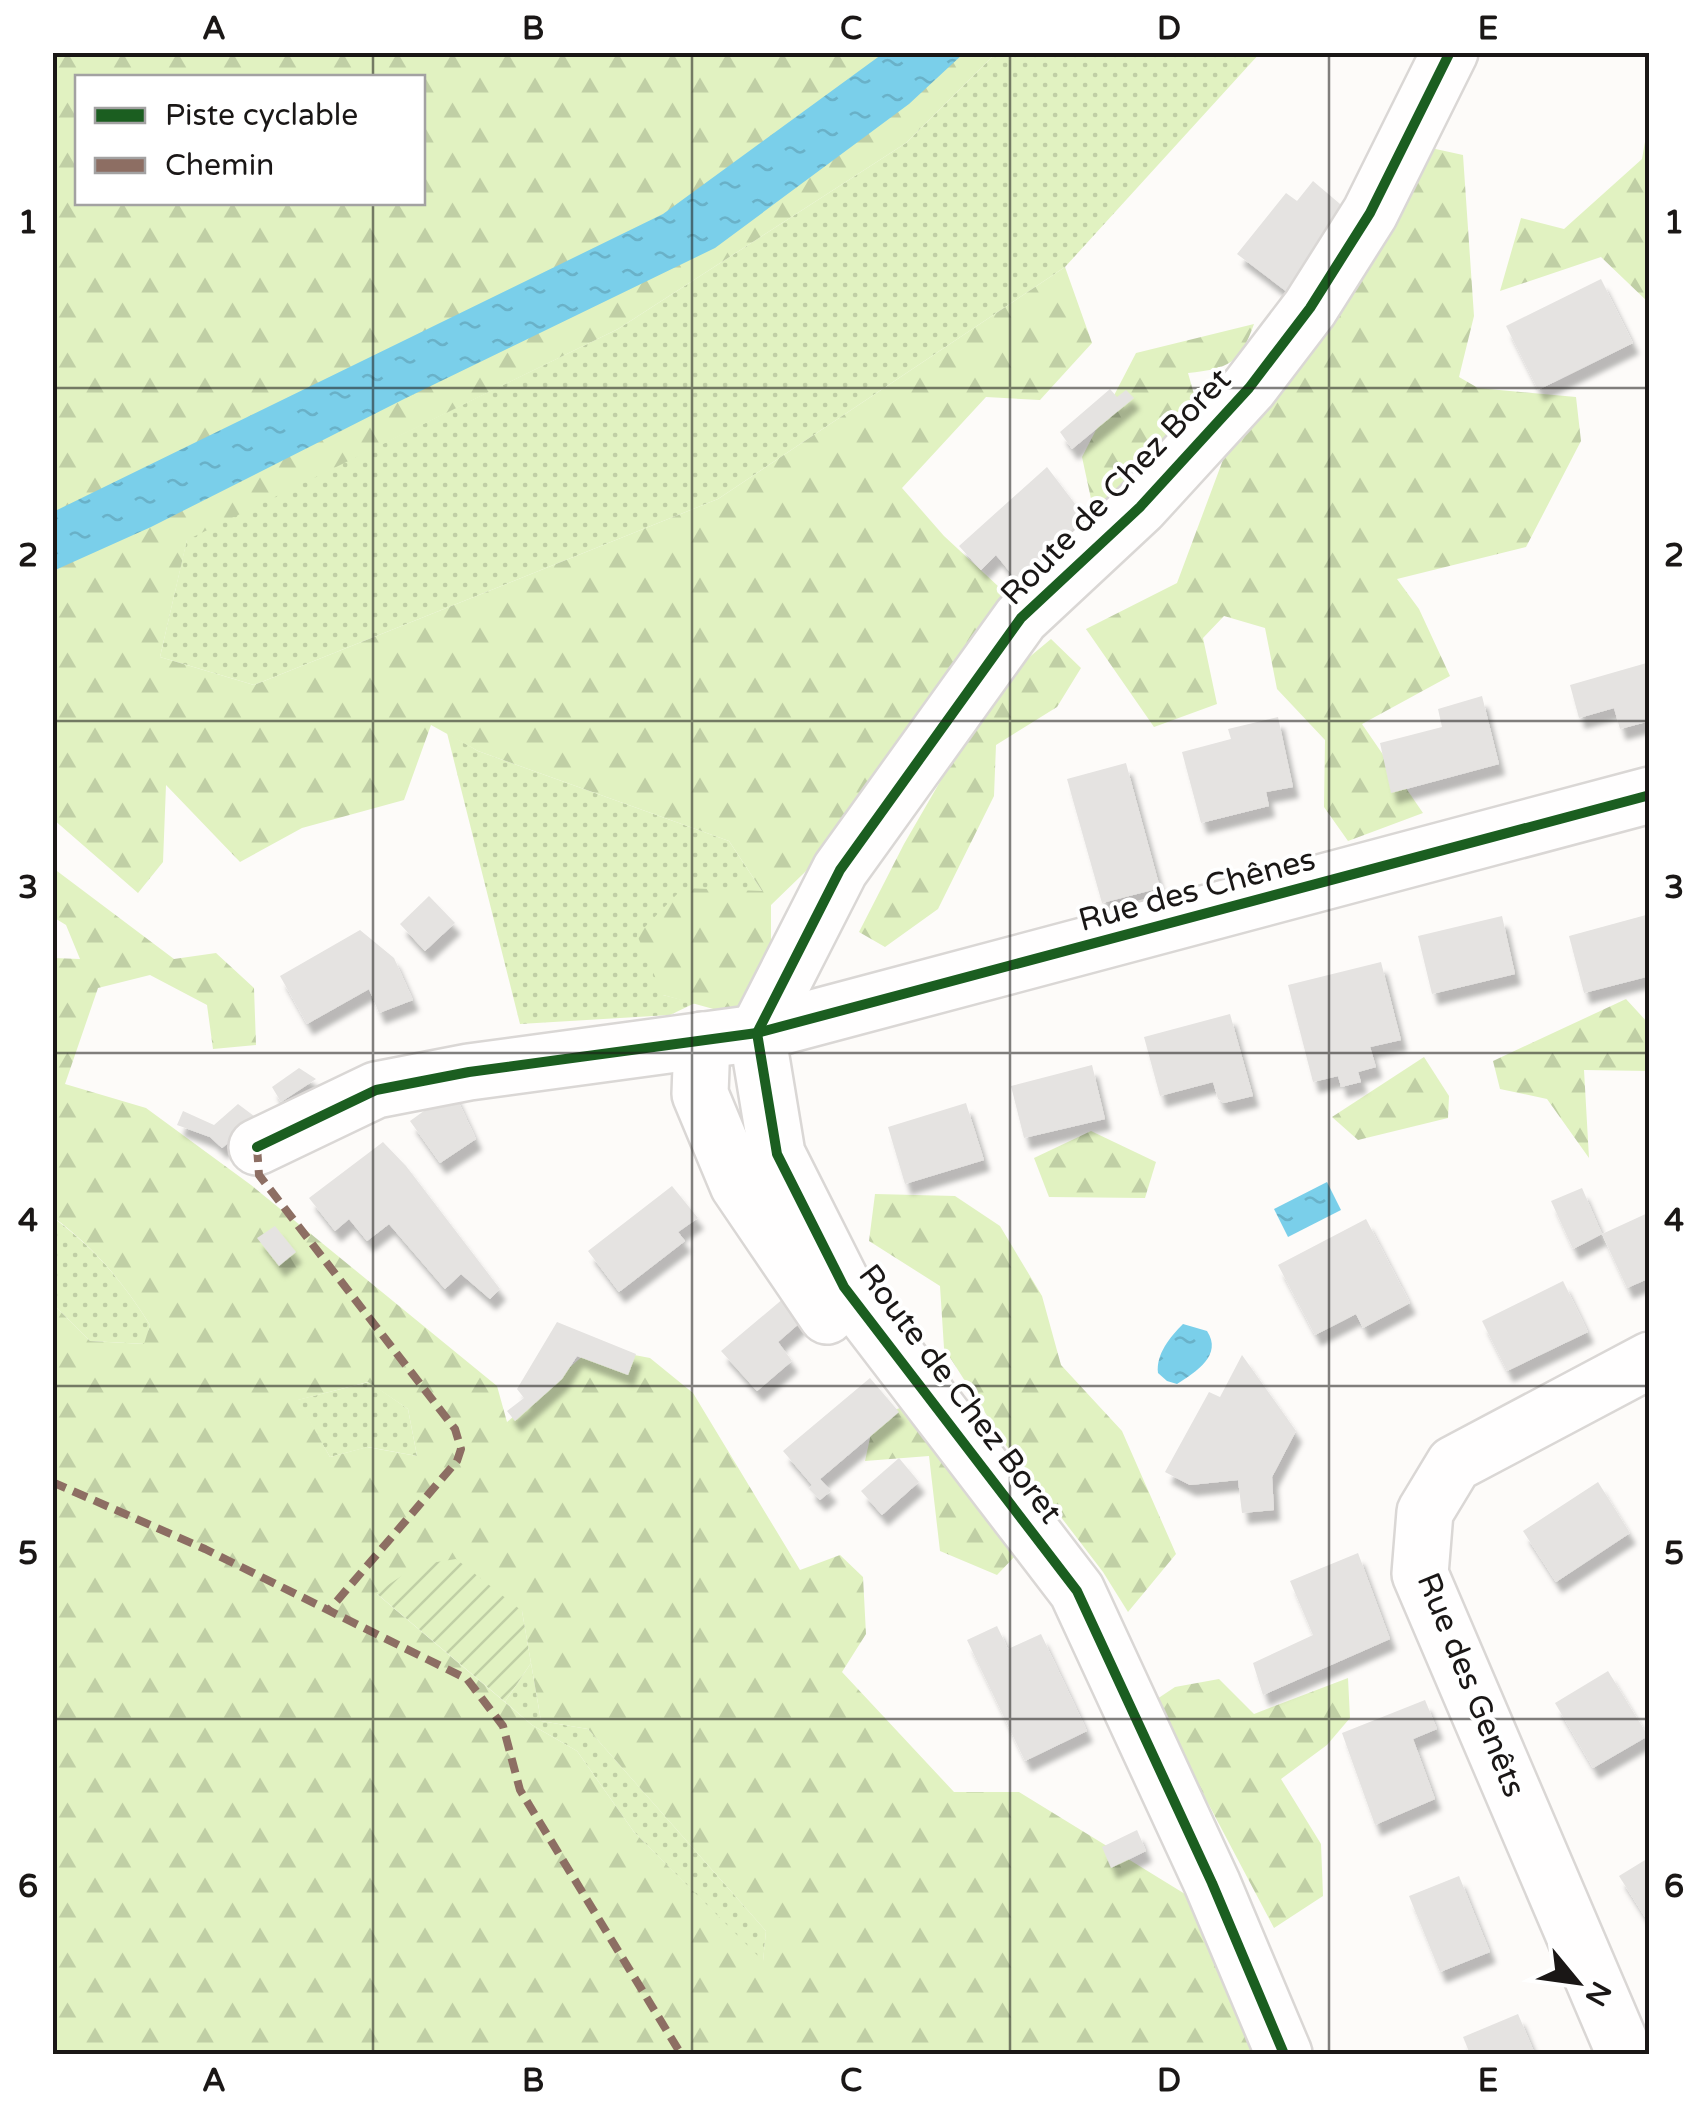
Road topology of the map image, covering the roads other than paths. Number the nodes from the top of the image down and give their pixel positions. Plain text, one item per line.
1 (1450, 52) edge
2 (1650, 795) edge
3 (757, 1033) junction
4 (702, 1040) junction
5 (258, 1147) dead end
6 (832, 1322) dead end
7 (1650, 1360) edge
8 (1284, 2054) edge
9 (1625, 2054) edge

1 - 3 street, Route de Chez Boret
2 - 3 street, Rue des Chênes
3 - 4 street, Rue des Chênes
3 - 8 street, Route de Chez Boret
4 - 5 street, Rue des Chênes
4 - 6 street
7 - 9 street, Rue des Genêts

